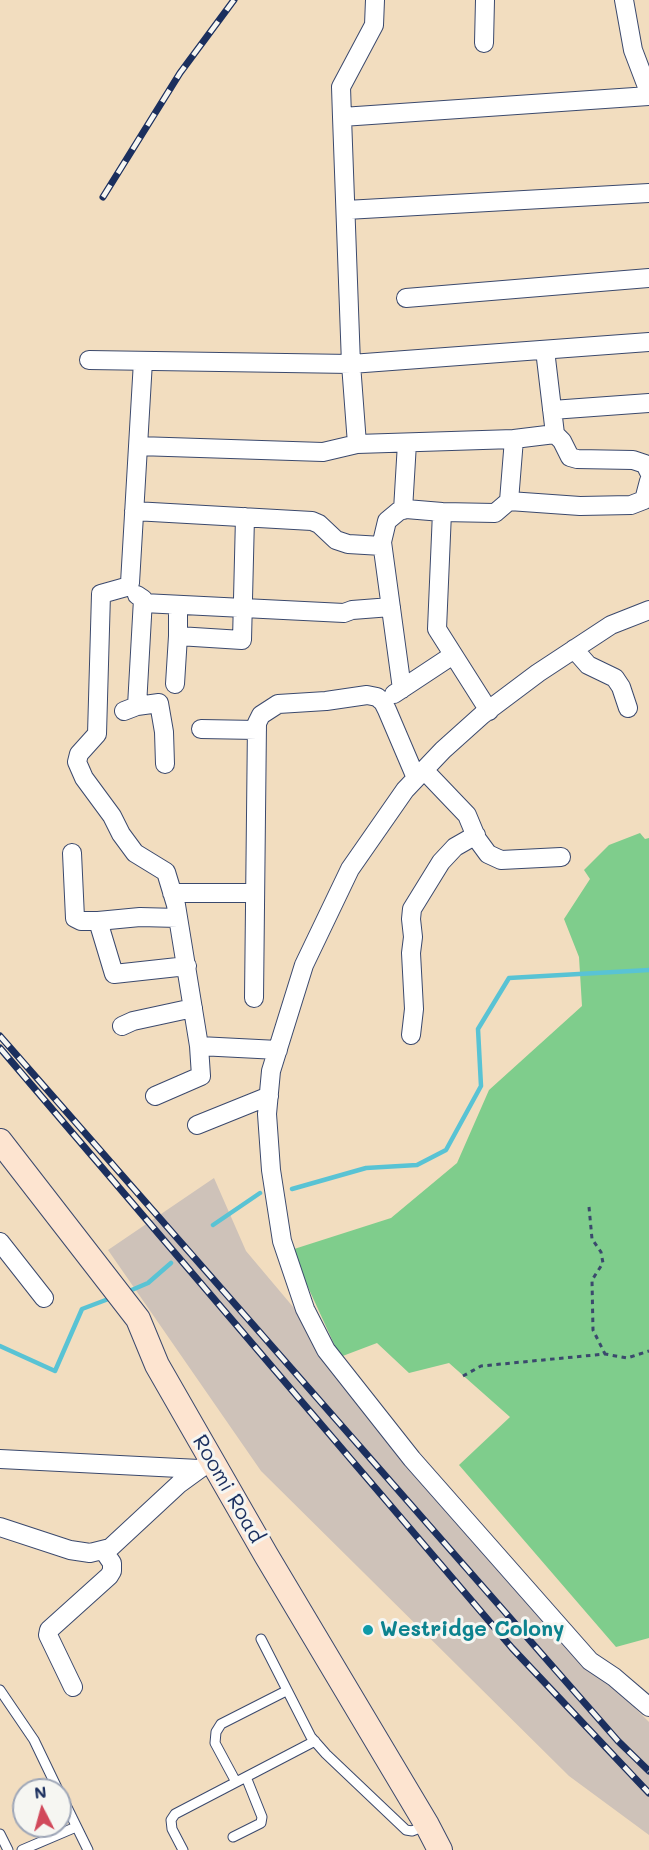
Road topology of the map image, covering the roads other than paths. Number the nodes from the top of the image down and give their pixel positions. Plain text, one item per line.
1 (375, 0) edge
2 (485, 0) edge
3 (624, 0) edge
4 (484, 43) dead end
5 (649, 94) edge
6 (342, 117) junction
7 (649, 193) edge
8 (346, 210) junction
9 (649, 278) edge
10 (406, 298) dead end
11 (649, 342) edge
12 (545, 350) junction
13 (89, 360) dead end
14 (143, 361) junction
15 (351, 364) junction
16 (649, 403) edge
17 (552, 410) junction
18 (555, 434) junction
19 (514, 439) junction
20 (407, 442) junction
21 (357, 444) junction
22 (138, 446) junction
23 (649, 472) edge
24 (649, 481) edge
25 (509, 501) junction
26 (403, 510) junction
27 (134, 511) junction
28 (442, 512) junction
29 (245, 517) junction
30 (382, 546) junction
31 (126, 587) junction
32 (143, 603) junction
33 (178, 605) junction
34 (243, 607) junction
35 (391, 607) junction
36 (649, 610) edge
37 (178, 636) junction
38 (574, 649) junction
39 (453, 655) junction
40 (175, 684) dead end
41 (402, 689) junction
42 (383, 702) junction
43 (628, 708) dead end
44 (489, 711) junction
45 (201, 729) dead end
46 (257, 730) junction
47 (165, 764) dead end
48 (420, 774) junction
49 (476, 835) junction
50 (72, 854) dead end
51 (561, 857) dead end
52 (172, 893) junction
53 (255, 893) junction
54 (178, 918) junction
55 (98, 921) junction
56 (187, 966) junction
57 (254, 998) dead end
58 (193, 1008) junction
59 (122, 1026) dead end
60 (411, 1035) dead end
61 (199, 1046) junction
62 (278, 1050) junction
63 (155, 1096) dead end
64 (269, 1096) junction
65 (197, 1125) dead end
66 (0, 1141) edge
67 (0, 1242) edge
68 (44, 1298) dead end
69 (0, 1459) edge
70 (206, 1464) junction
71 (0, 1527) edge
72 (104, 1550) junction
73 (261, 1639) dead end
74 (73, 1687) dead end
75 (0, 1690) edge
76 (286, 1691) junction
77 (649, 1707) edge
78 (315, 1741) junction
79 (246, 1777) junction
80 (52, 1778) edge
81 (236, 1782) junction
82 (72, 1819) edge
83 (427, 1825) junction
84 (76, 1827) junction
85 (0, 1834) edge
86 (233, 1837) dead end
87 (8, 1850) edge
88 (22, 1850) edge
89 (88, 1850) edge
90 (183, 1850) edge
91 (440, 1850) edge

1 - 6 street
2 - 4 street
3 - 5 street
5 - 6 street
6 - 8 street
7 - 8 street
8 - 15 street
9 - 10 street
11 - 12 street
12 - 15 street
12 - 17 street
13 - 14 street
14 - 15 street
14 - 22 street
15 - 21 street
16 - 17 street
17 - 18 street
18 - 19 street
18 - 23 street
19 - 20 street
19 - 25 street
20 - 21 street
20 - 26 street
21 - 22 street
22 - 27 street
24 - 25 street
25 - 28 street
26 - 28 street
26 - 30 street
27 - 29 street
27 - 31 street
28 - 39 street
29 - 30 street
29 - 34 street
30 - 35 street
31 - 32 street
31 - 52 street
32 - 33 street
32 - 47 street
33 - 34 street
33 - 37 street
34 - 35 street
34 - 37 street
35 - 41 street
36 - 38 street
37 - 40 street
38 - 43 street
38 - 44 street
39 - 41 street
39 - 44 street
41 - 42 street
42 - 46 street
42 - 48 street
44 - 48 street
45 - 46 street
46 - 53 street
48 - 49 street
48 - 62 street
49 - 51 street
49 - 60 street
50 - 55 street
52 - 53 street
52 - 54 street
53 - 57 street
54 - 55 street
54 - 56 street
55 - 56 street
56 - 58 street
58 - 59 street
58 - 61 street
61 - 62 street
61 - 63 street
62 - 64 street
64 - 65 street
64 - 77 street
66 - 70 street, Roomi Road
67 - 68 street
69 - 70 street
70 - 72 street
70 - 83 street, Roomi Road
71 - 72 street
72 - 74 street
73 - 76 lane
75 - 80 lane
76 - 78 lane
76 - 81 lane
78 - 79 lane
78 - 83 lane
79 - 81 lane
79 - 86 lane
81 - 90 lane
82 - 84 lane
83 - 91 street, Roomi Road
84 - 88 lane
84 - 89 lane
85 - 87 lane

